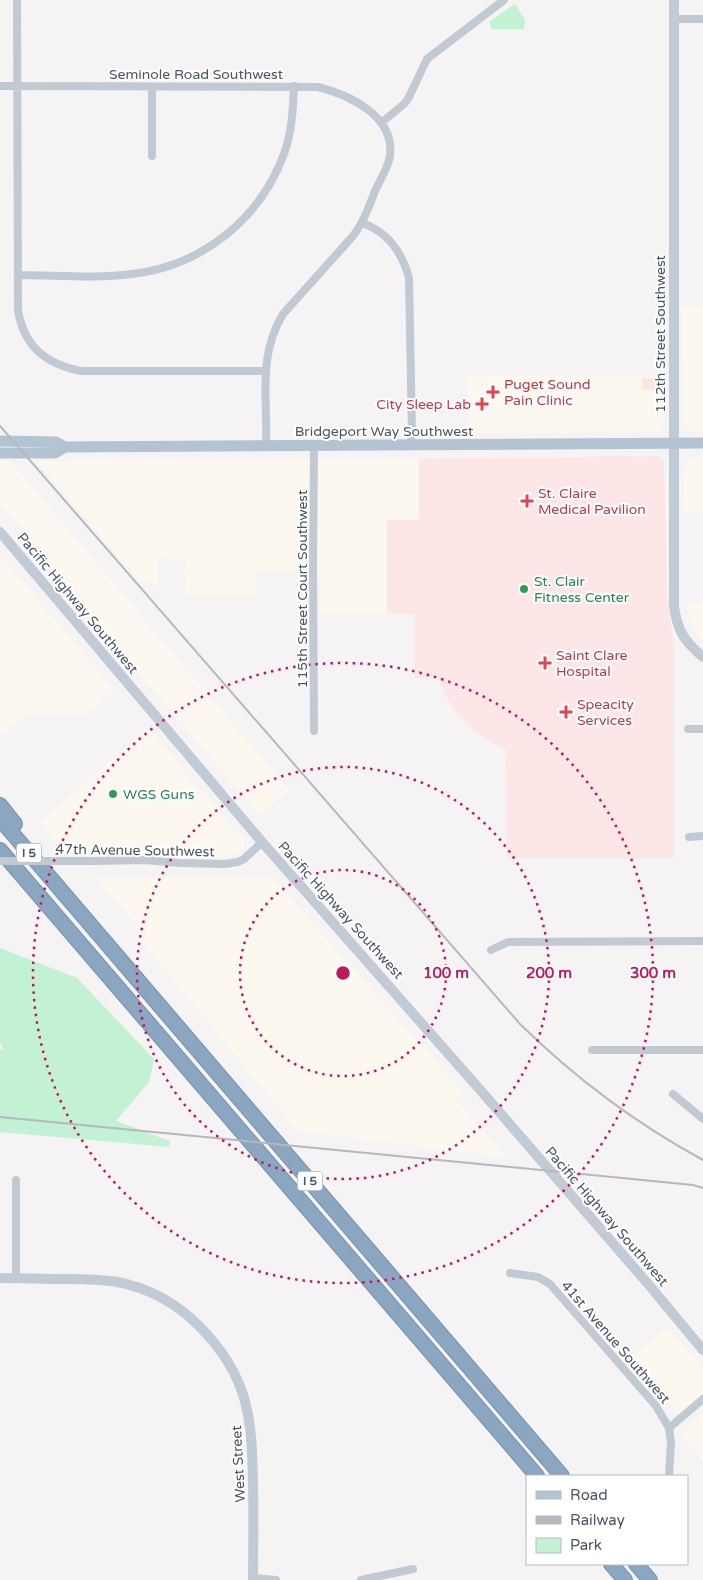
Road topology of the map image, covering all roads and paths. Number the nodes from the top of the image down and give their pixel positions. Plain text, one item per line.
1 (17, 0) edge
2 (504, 0) edge
3 (674, 0) edge
4 (674, 19) junction
5 (703, 19) edge
6 (0, 86) edge
7 (17, 86) junction
8 (294, 86) junction
9 (152, 87) junction
10 (381, 122) junction
11 (152, 156) dead end
12 (362, 223) junction
13 (18, 275) junction
14 (265, 371) junction
15 (0, 441) edge
16 (703, 443) edge
17 (675, 444) junction
18 (266, 446) junction
19 (410, 446) junction
20 (65, 447) junction
21 (314, 447) junction
22 (0, 453) edge
23 (0, 532) edge
24 (703, 658) edge
25 (688, 729) dead end
26 (703, 729) edge
27 (314, 731) dead end
28 (0, 806) edge
29 (0, 819) edge
30 (703, 836) edge
31 (689, 837) dead end
32 (262, 842) junction
33 (0, 850) edge
34 (0, 859) edge
35 (58, 886) junction
36 (34, 889) junction
37 (703, 941) edge
38 (491, 950) dead end
39 (592, 1050) dead end
40 (703, 1050) edge
41 (673, 1094) dead end
42 (703, 1119) edge
43 (16, 1180) dead end
44 (510, 1273) dead end
45 (0, 1278) edge
46 (16, 1278) junction
47 (703, 1350) edge
48 (703, 1399) edge
49 (669, 1428) junction
50 (536, 1475) edge
51 (561, 1475) edge
52 (669, 1475) edge
53 (613, 1565) edge
54 (637, 1565) edge
55 (413, 1569) dead end
56 (253, 1579) edge
57 (276, 1580) edge
58 (361, 1580) edge
59 (625, 1580) edge
60 (650, 1580) edge

1 - 7 street
2 - 10 street
3 - 4 street, 112th Street Southwest
4 - 5 street
4 - 17 street, 112th Street Southwest
6 - 7 street, Seminole Road Southwest
7 - 9 street, Seminole Road Southwest
7 - 13 street
8 - 9 street, Seminole Road Southwest
8 - 10 street, Seminole Road Southwest
8 - 13 street
9 - 11 street
10 - 12 street
12 - 14 street
12 - 19 street
13 - 14 street
14 - 18 street
15 - 20 main road, Bridgeport Way Southwest
16 - 17 main road, Bridgeport Way Southwest
17 - 19 main road, Bridgeport Way Southwest
17 - 24 street, 112th Street Southwest
18 - 20 main road, Bridgeport Way Southwest
18 - 21 main road, Bridgeport Way Southwest
19 - 21 main road, Bridgeport Way Southwest
20 - 22 main road, Bridgeport Way Southwest
21 - 27 street, 115th Street Court Southwest
23 - 32 street, Pacific Highway Southwest
25 - 26 street
28 - 35 highway
29 - 35 highway, I 5
30 - 31 street
32 - 34 street, 47th Avenue Southwest, bridge
32 - 47 street, Pacific Highway Southwest
33 - 36 highway, I 5
34 - 36 highway
35 - 51 highway, I 5
36 - 50 highway, I 5
37 - 38 street
39 - 40 street
41 - 42 street
43 - 46 street
44 - 49 street, 41st Avenue Southwest
45 - 46 street, West Street
46 - 56 street, West Street
48 - 49 street
49 - 52 street
53 - 59 highway
54 - 60 highway
55 - 58 street
56 - 57 street

